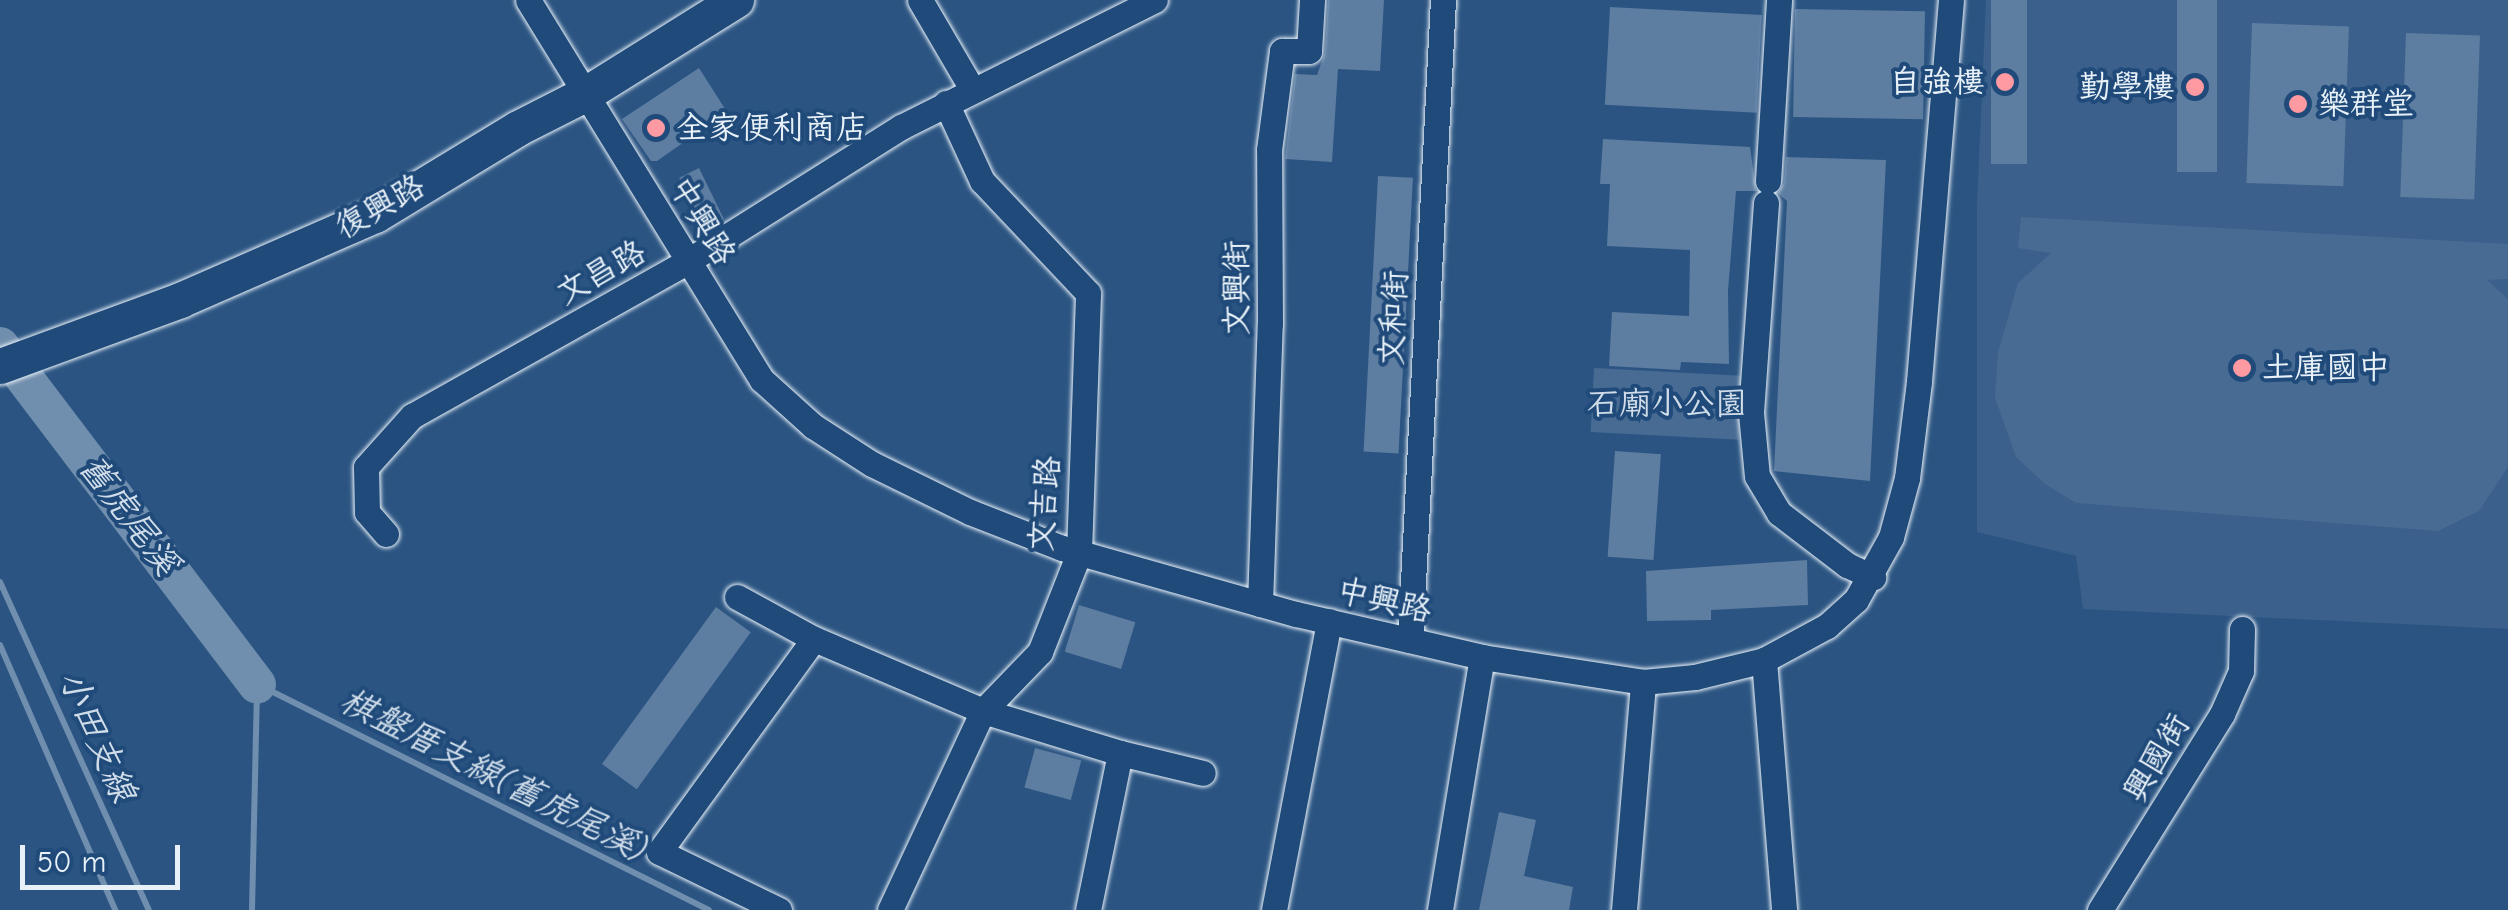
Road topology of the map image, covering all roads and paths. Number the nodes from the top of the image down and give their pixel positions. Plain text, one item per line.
1 (528, 0) edge
2 (736, 0) edge
3 (920, 0) edge
4 (1154, 0) edge
5 (1312, 0) edge
6 (1442, 0) edge
7 (1779, 0) edge
8 (1951, 0) edge
9 (972, 89) junction
10 (587, 93) junction
11 (946, 102) junction
12 (688, 261) junction
13 (0, 366) edge
14 (386, 534) dead end
15 (1079, 553) junction
16 (1873, 577) junction
17 (737, 596) dead end
18 (1260, 604) junction
19 (1328, 621) junction
20 (2242, 629) dead end
21 (814, 640) junction
22 (1410, 640) junction
23 (1482, 657) junction
24 (1764, 660) junction
25 (1643, 682) junction
26 (983, 711) junction
27 (1120, 752) junction
28 (1203, 773) dead end
29 (779, 910) edge
30 (890, 910) edge
31 (1088, 910) edge
32 (1274, 910) edge
33 (1440, 910) edge
34 (1624, 910) edge
35 (1784, 910) edge
36 (2100, 910) edge

1 - 10 street, 中興路
2 - 10 main road, 復興路
3 - 9 street
4 - 9 street, 文昌路
5 - 18 street, 文興街
6 - 22 street, 文和街
7 - 16 street
8 - 16 street, 中興路
9 - 11 street, 文昌路
10 - 12 street, 中興路
10 - 13 main road, 復興路
11 - 12 street, 文昌路
11 - 15 street, 文吉路
12 - 14 street, 文昌路
12 - 15 street, 中興路
15 - 18 street, 中興路
15 - 26 street, 文吉路
16 - 24 street, 中興路
17 - 21 street
18 - 19 street, 中興路
19 - 22 street, 中興路
19 - 32 street
20 - 36 street, 興國街
21 - 26 street
21 - 29 street
22 - 23 street, 中興路
23 - 25 street, 中興路
23 - 33 street
24 - 25 street, 中興路
24 - 35 street
25 - 34 street
26 - 27 street
26 - 30 street, 文吉路
27 - 28 street
27 - 31 street

